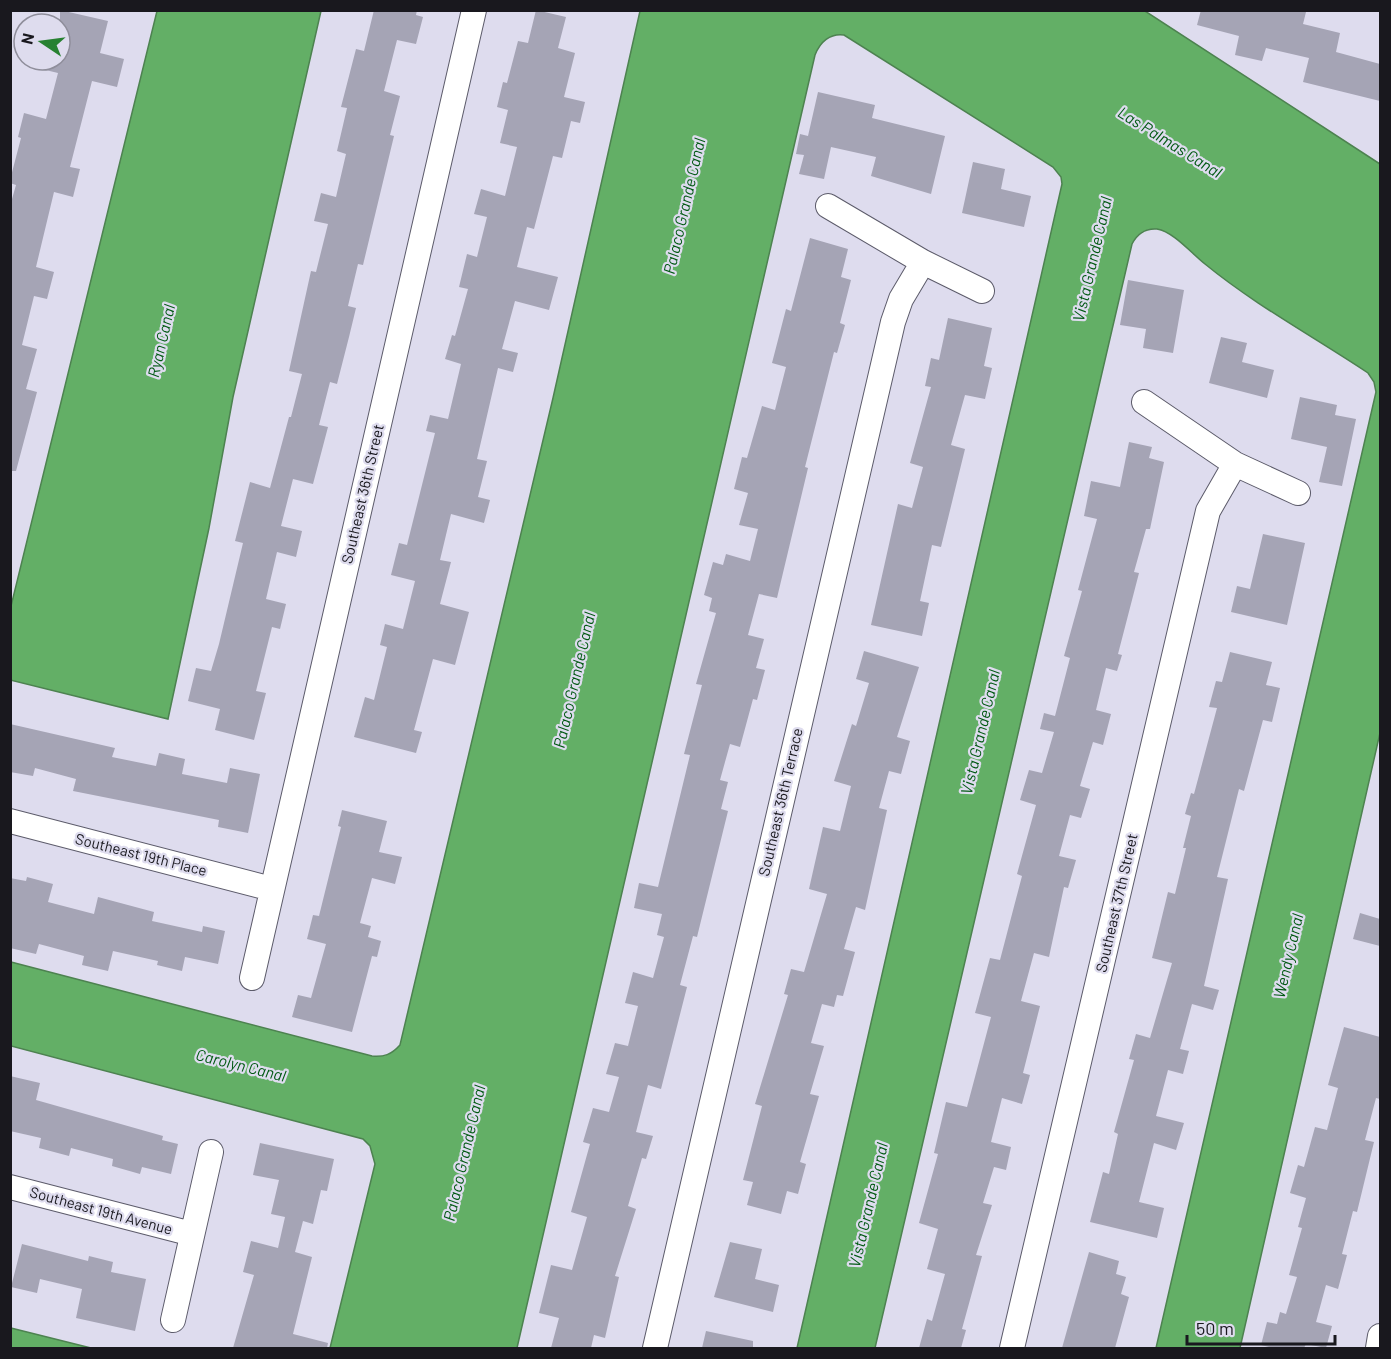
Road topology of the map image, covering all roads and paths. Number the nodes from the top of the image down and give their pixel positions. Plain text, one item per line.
1 (474, 10) edge
2 (828, 206) dead end
3 (923, 262) junction
4 (982, 291) dead end
5 (1144, 402) dead end
6 (1235, 464) junction
7 (1298, 493) dead end
8 (10, 821) edge
9 (272, 889) junction
10 (252, 978) dead end
11 (211, 1152) dead end
12 (10, 1187) edge
13 (192, 1234) junction
14 (173, 1320) dead end
15 (1380, 1336) edge
16 (655, 1348) edge
17 (1012, 1348) edge
18 (1378, 1348) edge

1 - 9 street, Southeast 36th Street
2 - 3 street
3 - 4 street
3 - 16 street, Southeast 36th Terrace
5 - 6 street
6 - 7 street
6 - 17 street, Southeast 37th Street
8 - 9 street, Southeast 19th Place
9 - 10 street, Southeast 36th Street
11 - 13 street, Southeast 19th Avenue
12 - 13 street, Southeast 19th Avenue
13 - 14 street, Southeast 19th Avenue
15 - 18 street

